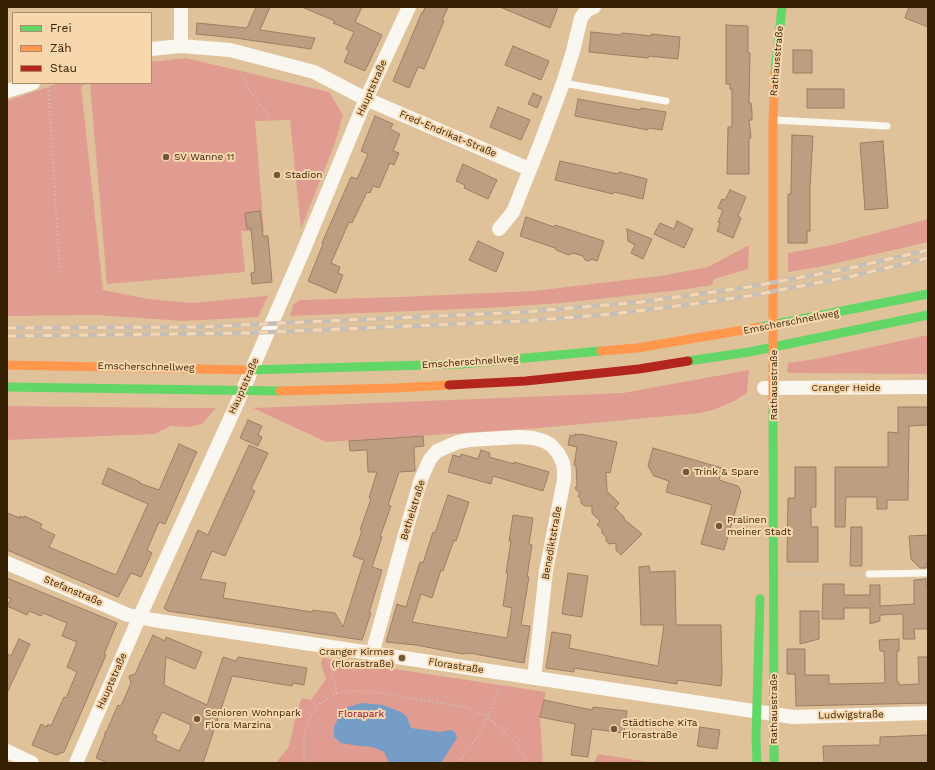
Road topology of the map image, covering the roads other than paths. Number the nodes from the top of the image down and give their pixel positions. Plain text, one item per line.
1 (181, 7) edge
2 (409, 7) edge
3 (594, 7) edge
4 (782, 7) edge
5 (181, 46) junction
6 (152, 49) edge
7 (766, 80) dead end
8 (563, 83) junction
9 (30, 84) edge
10 (7, 91) edge
11 (366, 99) junction
12 (666, 101) dead end
13 (769, 120) junction
14 (887, 126) dead end
15 (529, 169) junction
16 (500, 228) dead end
17 (928, 294) edge
18 (928, 315) edge
19 (7, 365) edge
20 (7, 387) edge
21 (769, 388) junction
22 (928, 388) edge
23 (764, 424) dead end
24 (519, 437) joint
25 (7, 564) edge
26 (928, 573) edge
27 (869, 574) road end
28 (761, 591) dead end
29 (140, 618) junction
30 (372, 654) junction
31 (534, 678) junction
32 (757, 712) junction
33 (928, 713) edge
34 (774, 714) junction
35 (7, 751) edge
36 (32, 763) edge
37 (76, 763) edge
38 (757, 763) edge
39 (774, 763) edge

1 - 5 street
2 - 11 street, Hauptstraße
3 - 8 street
4 - 13 main road, Rathausstraße
5 - 6 street, Fred-Endrikat-Straße
5 - 11 street, Fred-Endrikat-Straße
7 - 13 main road, Rathausstraße
8 - 12 lane
8 - 15 street
9 - 10 street
11 - 15 street, Fred-Endrikat-Straße
11 - 29 street, Hauptstraße
13 - 14 lane
13 - 21 main road, Rathausstraße
15 - 16 street
17 - 19 main road, Emscherschnellweg
18 - 20 main road
21 - 22 street, Cranger Heide
21 - 23 main road, Rathausstraße
21 - 34 main road, Rathausstraße
24 - 30 street, Bethelstraße
24 - 31 street, Benediktstraße
25 - 29 street, Stefanstraße
26 - 27 lane
28 - 32 main road, Rathausstraße
29 - 30 street, Florastraße
29 - 37 street, Hauptstraße
30 - 31 street, Florastraße
31 - 32 street, Florastraße
32 - 34 street, Florastraße
32 - 38 main road, Rathausstraße
33 - 34 street, Ludwigstraße
34 - 39 main road, Rathausstraße
35 - 36 street

